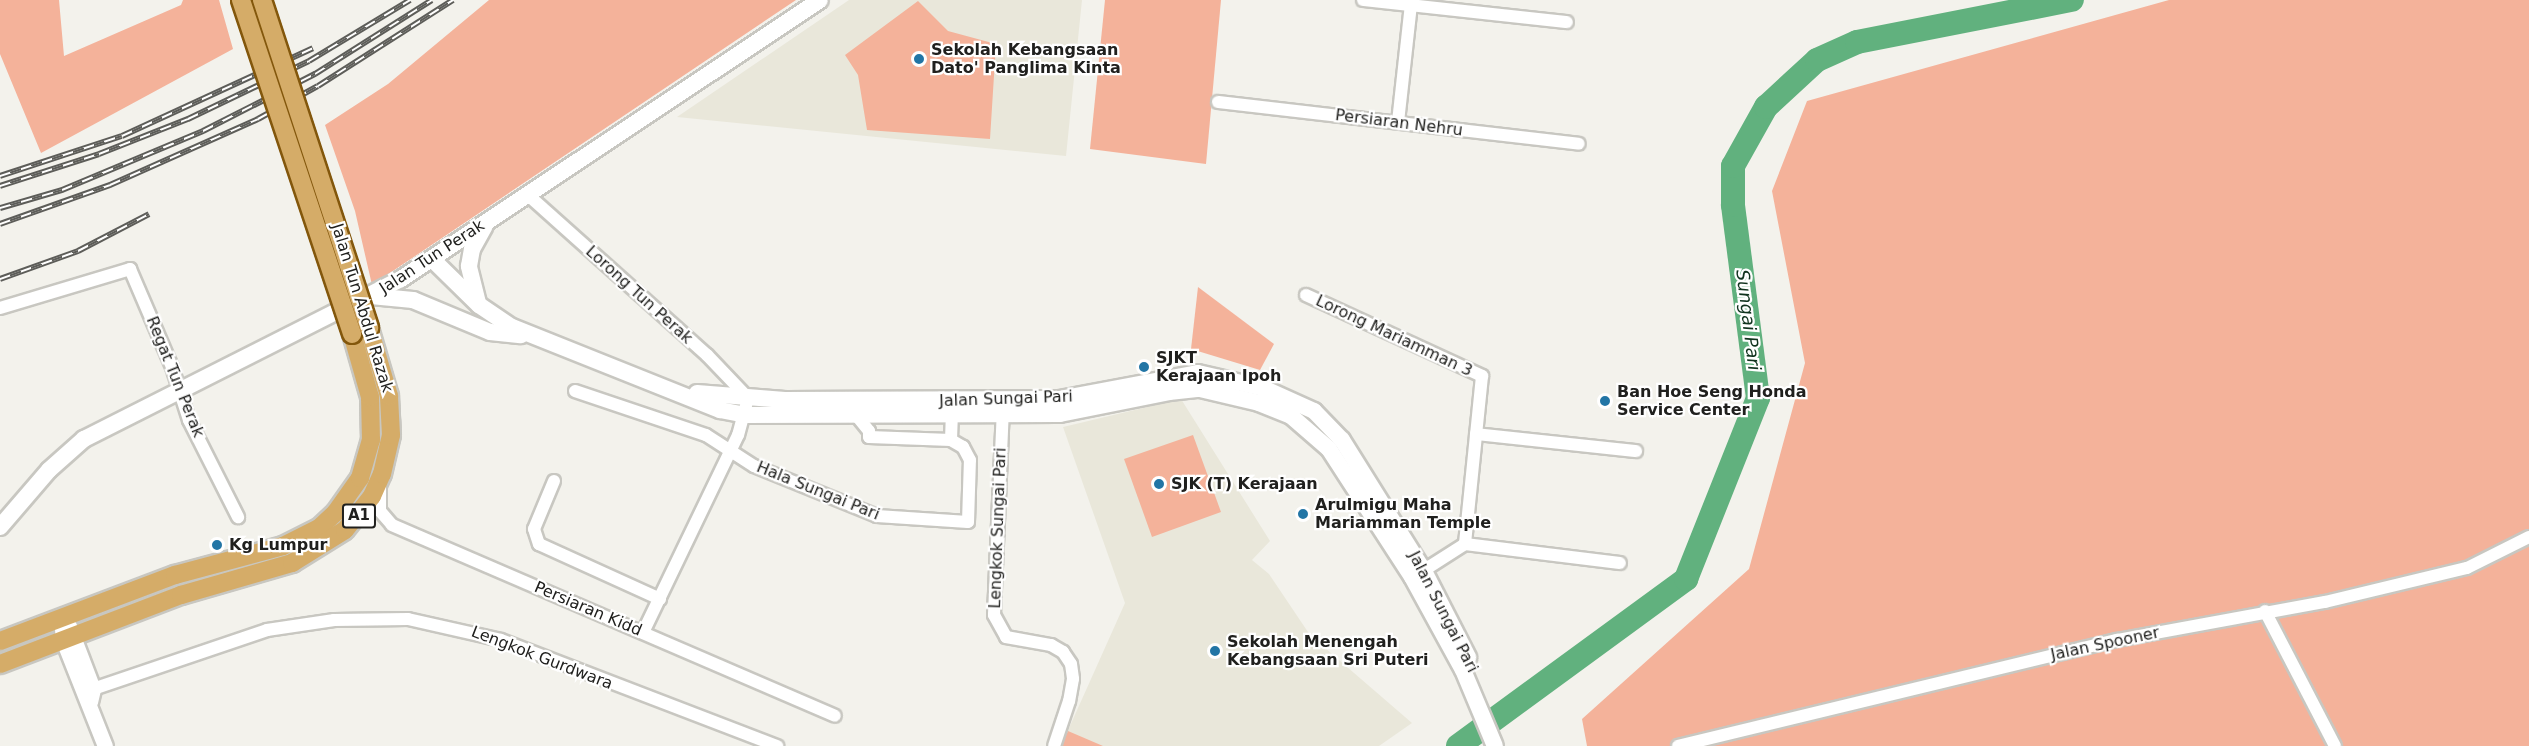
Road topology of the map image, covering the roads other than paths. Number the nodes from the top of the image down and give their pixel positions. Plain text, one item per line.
1 (241, 0) edge
2 (262, 0) edge
3 (820, 0) edge
4 (1363, 0) edge
5 (1411, 5) junction
6 (1567, 22) dead end
7 (1218, 102) dead end
8 (1398, 122) junction
9 (1579, 144) dead end
10 (528, 195) junction
11 (490, 220) junction
12 (432, 259) junction
13 (371, 296) junction
14 (1306, 296) dead end
15 (479, 305) junction
16 (0, 308) edge
17 (361, 331) junction
18 (537, 337) junction
19 (660, 386) junction
20 (178, 388) junction
21 (575, 391) dead end
22 (748, 398) junction
23 (1003, 409) junction
24 (745, 415) junction
25 (857, 416) junction
26 (952, 416) junction
27 (1476, 434) junction
28 (951, 440) junction
29 (731, 451) junction
30 (1636, 452) dead end
31 (382, 474) junction
32 (554, 482) dead end
33 (238, 517) dead end
34 (5, 523) edge
35 (0, 537) edge
36 (2529, 537) edge
37 (1465, 544) junction
38 (1620, 563) dead end
39 (1418, 574) junction
40 (660, 599) junction
41 (2265, 611) junction
42 (62, 617) junction
43 (644, 633) junction
44 (69, 637) junction
45 (0, 641) edge
46 (0, 664) edge
47 (1468, 668) junction
48 (91, 696) junction
49 (836, 716) dead end
50 (105, 746) edge
51 (777, 746) edge
52 (1054, 746) edge
53 (1495, 746) edge
54 (1506, 746) edge
55 (1678, 746) edge
56 (2335, 746) edge

1 - 17 main road, Jalan Tun Abdul Razak / A1, bridge
2 - 17 main road, Jalan Tun Abdul Razak / A1, bridge
3 - 10 main road, Jalan Tun Perak
4 - 5 street
5 - 6 street
5 - 8 street
7 - 8 street, Persiaran Nehru
8 - 9 street, Persiaran Nehru
10 - 11 main road, Jalan Tun Perak
10 - 22 street, Lorong Tun Perak
11 - 12 main road, Jalan Tun Perak
11 - 15 main road
12 - 13 main road, Jalan Tun Perak
12 - 15 main road, Jalan Sungai Pari
13 - 18 main road
13 - 20 main road, Jalan Tun Perak
14 - 27 street, Lorong Mariamman 3
15 - 18 main road, Jalan Sungai Pari
16 - 20 street, Regat Tun Perak
17 - 31 main road, Jalan Tun Abdul Razak / A1
17 - 42 main road, Jalan Tun Abdul Razak / A1
18 - 19 main road, Jalan Sungai Pari
19 - 22 main road, Jalan Sungai Pari
19 - 24 main road, Jalan Sungai Pari
20 - 33 street, Regat Tun Perak
20 - 34 main road, Jalan Tun Perak
21 - 29 street, Hala Sungai Pari
22 - 23 main road, Jalan Sungai Pari
22 - 24 street
23 - 26 main road, Jalan Sungai Pari
23 - 39 main road, Jalan Sungai Pari
23 - 52 street, Lengkok Sungai Pari
24 - 25 main road, Jalan Sungai Pari
24 - 29 street
25 - 26 main road, Jalan Sungai Pari
25 - 28 street
26 - 28 street
27 - 30 street
27 - 37 street
28 - 29 street, Hala Sungai Pari
29 - 40 street
31 - 43 street, Persiaran Kidd
31 - 44 main road, Jalan Tun Abdul Razak / A1
32 - 40 street
34 - 35 main road, Jalan Tun Perak
36 - 41 street, Jalan Spooner
37 - 38 street
37 - 39 street
39 - 47 main road, Jalan Sungai Pari
40 - 43 street
41 - 55 street, Jalan Spooner
41 - 56 street
42 - 44 street
42 - 45 main road, Jalan Tun Abdul Razak / A1
43 - 49 street, Persiaran Kidd
44 - 46 main road, Jalan Tun Abdul Razak / A1
44 - 48 street
47 - 53 main road, Jalan Sungai Pari
47 - 54 main road, Jalan Sungai Pari
48 - 50 street
48 - 51 street, Lengkok Gurdwara

